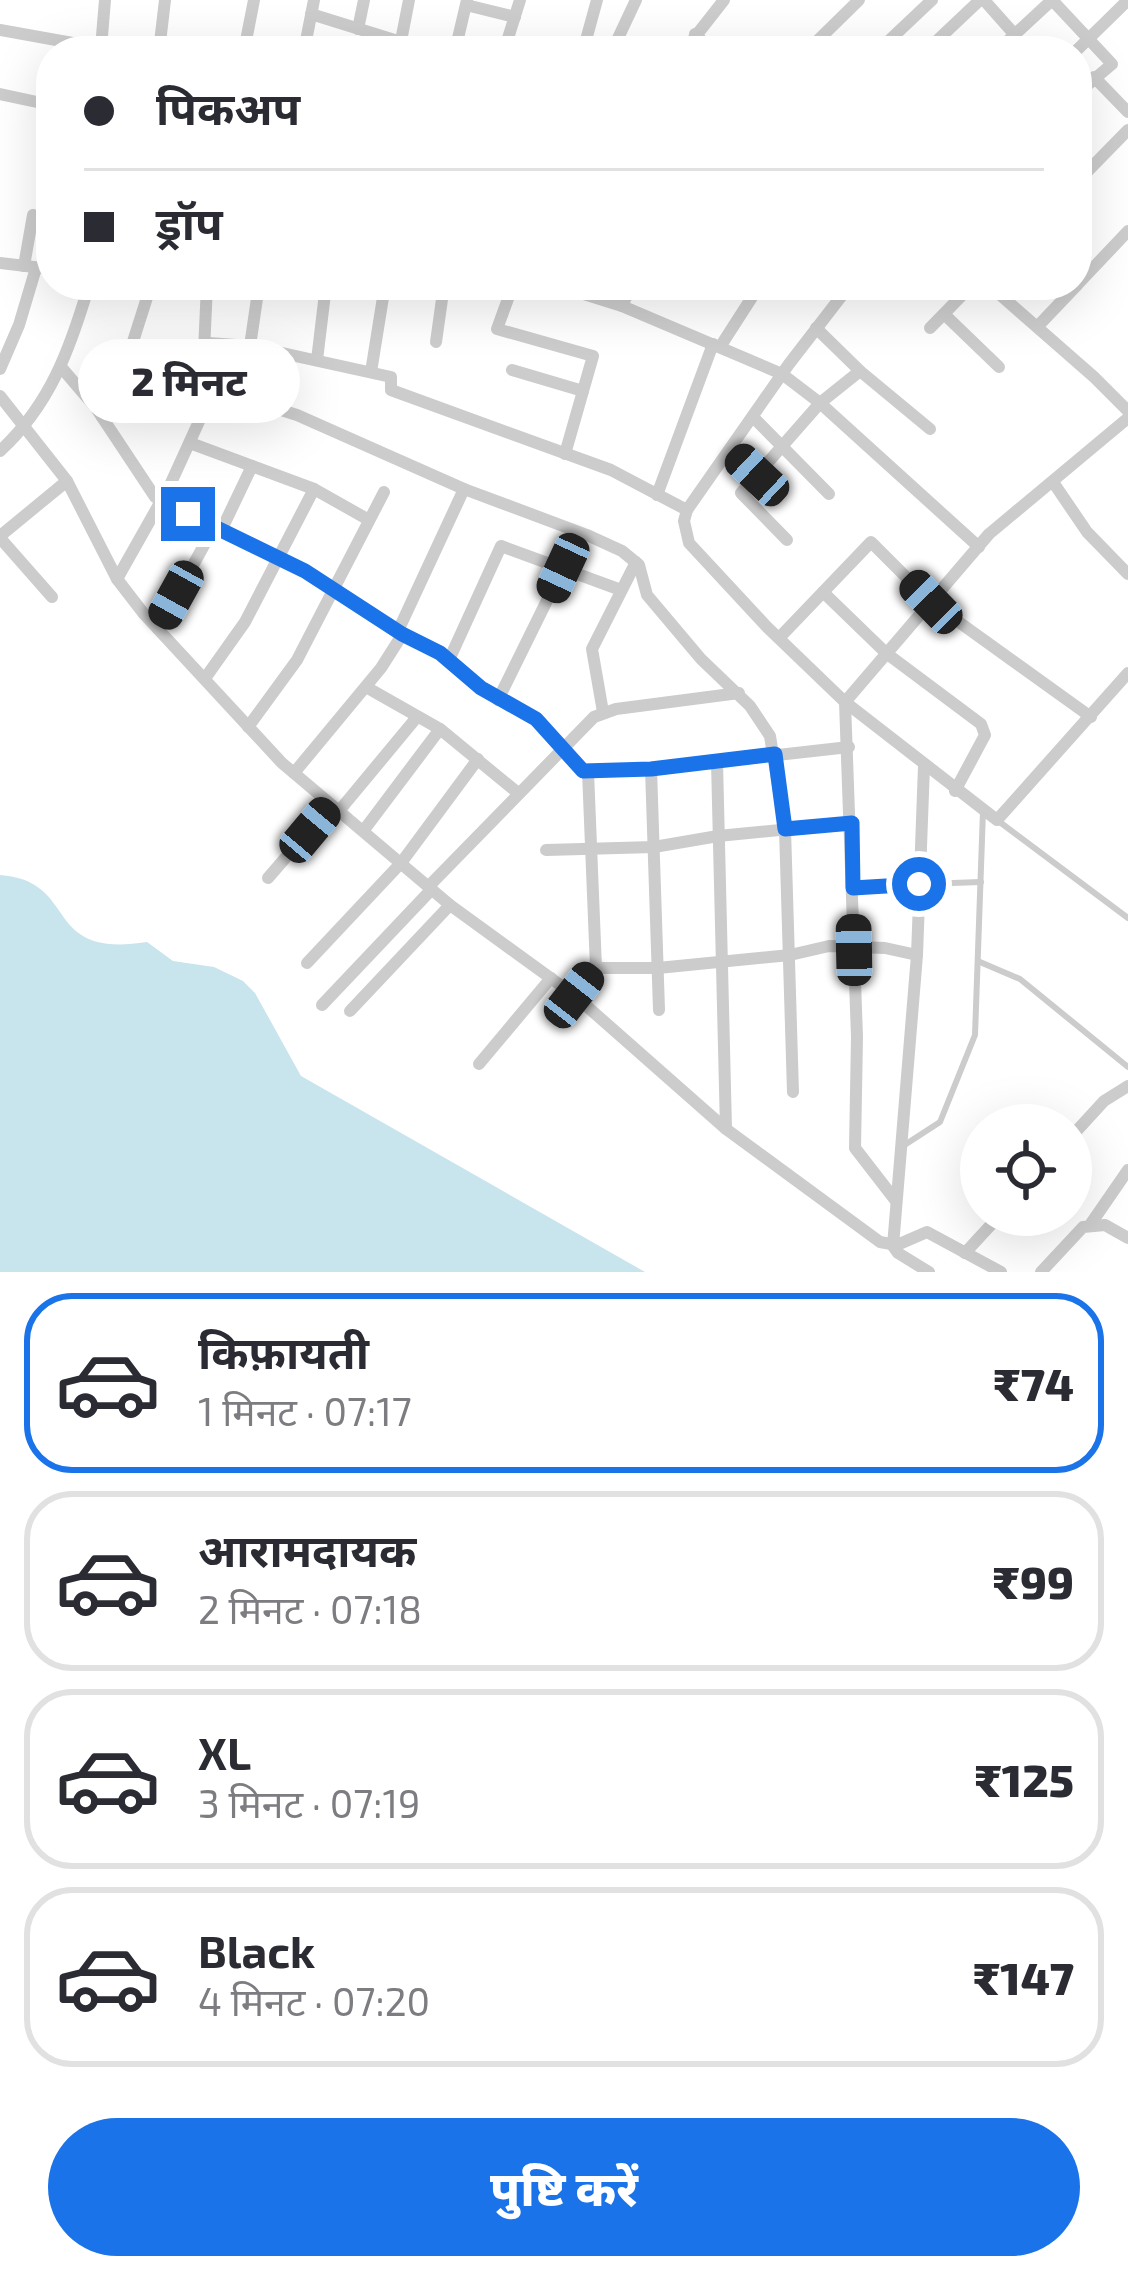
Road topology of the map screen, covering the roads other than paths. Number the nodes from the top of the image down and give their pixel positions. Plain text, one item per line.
1 (105, 0) edge
2 (166, 0) edge
3 (254, 0) edge
4 (364, 0) edge
5 (409, 0) edge
6 (520, 0) edge
7 (597, 0) edge
8 (636, 0) edge
9 (724, 0) edge
10 (859, 0) edge
11 (932, 0) edge
12 (982, 0) edge
13 (1128, 0) edge
14 (467, 3) edge
15 (312, 7) edge
16 (515, 16) junction
17 (358, 29) junction
18 (0, 30) edge
19 (694, 34) edge
20 (1015, 35) joint
21 (36, 36) edge
22 (102, 36) edge
23 (161, 36) edge
24 (247, 36) edge
25 (374, 36) edge
26 (402, 36) edge
27 (459, 36) edge
28 (509, 36) edge
29 (588, 36) edge
30 (619, 36) edge
31 (822, 36) edge
32 (894, 36) edge
33 (942, 36) edge
34 (1089, 36) edge
35 (1091, 36) edge
36 (1092, 39) edge
37 (1094, 77) joint
38 (0, 94) edge
39 (36, 102) edge
40 (1128, 112) edge
41 (1128, 130) edge
42 (1092, 167) edge
43 (33, 215) dead end
44 (1128, 231) edge
45 (36, 255) edge
46 (0, 262) edge
47 (36, 268) edge
48 (1092, 269) edge
49 (36, 271) edge
50 (84, 300) edge
51 (146, 300) edge
52 (208, 300) edge
53 (257, 300) edge
54 (324, 300) edge
55 (383, 300) edge
56 (442, 300) edge
57 (508, 300) edge
58 (603, 300) edge
59 (625, 300) edge
60 (750, 300) edge
61 (838, 300) edge
62 (958, 300) edge
63 (1007, 300) edge
64 (1063, 300) edge
65 (622, 306) junction
66 (944, 314) junction
67 (1038, 326) junction
68 (816, 328) junction
69 (930, 328) dead end
70 (436, 342) dead end
71 (208, 343) junction
72 (250, 346) junction
73 (717, 346) junction
74 (316, 360) junction
75 (61, 367) junction
76 (999, 367) dead end
77 (0, 369) edge
78 (512, 370) dead end
79 (860, 371) junction
80 (371, 373) junction
81 (782, 374) junction
82 (205, 386) junction
83 (583, 391) junction
84 (0, 396) edge
85 (820, 403) junction
86 (1128, 415) edge
87 (102, 417) junction
88 (753, 417) junction
89 (26, 427) junction
90 (930, 429) dead end
91 (190, 443) junction
92 (783, 447) junction
93 (730, 450) junction
94 (0, 452) edge
95 (565, 454) junction
96 (252, 466) junction
97 (757, 475) junction
98 (68, 481) junction
99 (1053, 482) junction
100 (314, 489) junction
101 (464, 489) junction
102 (384, 492) dead end
103 (829, 494) dead end
104 (657, 495) junction
105 (161, 502) junction
106 (687, 510) junction
107 (369, 520) junction
108 (218, 529) junction
109 (0, 537) edge
110 (787, 540) dead end
111 (979, 547) junction
112 (278, 558) junction
113 (636, 562) junction
114 (563, 568) junction
115 (1128, 574) edge
116 (117, 579) junction
117 (333, 589) junction
118 (621, 590) junction
119 (823, 592) junction
120 (52, 597) dead end
121 (931, 602) junction
122 (158, 629) junction
123 (400, 633) junction
124 (779, 638) junction
125 (886, 653) junction
126 (449, 660) junction
127 (1128, 673) edge
128 (206, 677) junction
129 (366, 687) junction
130 (739, 693) junction
131 (498, 700) junction
132 (845, 702) junction
133 (603, 712) junction
134 (417, 717) junction
135 (1091, 717) junction
136 (248, 728) junction
137 (440, 729) junction
138 (849, 747) junction
139 (560, 748) junction
140 (775, 754) junction
141 (478, 759) junction
142 (717, 762) junction
143 (924, 766) junction
144 (651, 769) junction
145 (588, 772) junction
146 (294, 773) junction
147 (955, 790) junction
148 (518, 793) junction
149 (335, 808) junction
150 (983, 811) junction
151 (997, 820) junction
152 (852, 823) junction
153 (785, 829) junction
154 (364, 830) junction
155 (718, 836) junction
156 (654, 847) junction
157 (589, 848) junction
158 (546, 850) dead end
159 (401, 863) junction
160 (268, 878) dead end
161 (981, 881) junction
162 (919, 884) junction
163 (430, 888) junction
164 (853, 888) junction
165 (450, 904) junction
166 (1128, 918) edge
167 (854, 950) junction
168 (790, 955) junction
169 (917, 955) junction
170 (721, 962) junction
171 (979, 962) junction
172 (307, 963) dead end
173 (596, 968) junction
174 (658, 968) junction
175 (551, 978) junction
176 (574, 995) junction
177 (322, 1005) dead end
178 (659, 1010) dead end
179 (350, 1011) dead end
180 (479, 1064) dead end
181 (1128, 1067) edge
182 (1128, 1086) edge
183 (793, 1092) dead end
184 (1092, 1114) edge
185 (726, 1129) junction
186 (900, 1148) junction
187 (1128, 1169) edge
188 (896, 1202) junction
189 (1092, 1222) edge
190 (1092, 1225) edge
191 (981, 1236) edge
192 (1073, 1236) edge
193 (1128, 1238) edge
194 (893, 1246) junction
195 (965, 1253) junction
196 (929, 1272) edge
197 (1001, 1272) edge
198 (1041, 1272) edge

1 - 22 street
2 - 23 street
3 - 24 street
4 - 17 street
5 - 26 street
6 - 16 street
7 - 29 street
8 - 30 street
9 - 19 street
10 - 31 street
11 - 32 street
12 - 20 street
12 - 33 street
13 - 35 street
14 - 16 street
14 - 27 street
15 - 17 street
16 - 28 street
17 - 25 street
18 - 21 street
20 - 34 street
36 - 37 street
37 - 40 street
38 - 39 street
41 - 42 street
43 - 45 street
44 - 48 street
46 - 47 street
49 - 77 street
50 - 75 street
51 - 87 street
52 - 71 street
53 - 72 street
54 - 74 street
55 - 80 street
56 - 70 street
57 - 83 street
58 - 65 street
59 - 65 street
60 - 73 street
61 - 68 street
62 - 66 street
63 - 67 street
64 - 67 street
65 - 73 street
66 - 69 street
66 - 76 street
67 - 86 street
68 - 79 street
68 - 81 street
71 - 72 street
71 - 82 street
72 - 74 street
73 - 81 street
73 - 104 street
74 - 80 street
75 - 87 street
75 - 89 street
78 - 83 street
79 - 85 street
79 - 90 street
80 - 95 street
81 - 85 street
81 - 88 street
82 - 91 street
82 - 101 street
83 - 95 street
84 - 89 street
85 - 92 street
85 - 111 street
86 - 99 street
87 - 105 street
88 - 92 street
88 - 93 street
89 - 94 street
89 - 98 street
91 - 96 street
91 - 105 street
92 - 97 street
92 - 103 street
93 - 97 street
93 - 106 street
95 - 104 street
96 - 100 street
96 - 108 street
97 - 110 street
98 - 109 street
98 - 116 street
99 - 111 street
99 - 115 street
100 - 107 street
100 - 112 street
101 - 113 street
101 - 123 street
102 - 107 street
104 - 106 street
105 - 108 street
105 - 116 street
106 - 124 street
107 - 117 street
108 - 112 street
108 - 122 street
109 - 120 street
111 - 121 street
112 - 117 street
112 - 128 street
113 - 118 street
113 - 130 street
114 - 118 street
114 - 126 street
114 - 131 street
116 - 122 street
117 - 123 street
117 - 136 street
118 - 133 street
119 - 121 street
119 - 124 street
119 - 125 street
121 - 125 street
121 - 135 street
122 - 128 street
123 - 126 street
123 - 129 street
124 - 132 street
125 - 132 street
125 - 147 street
126 - 131 street
127 - 135 street
128 - 136 street
129 - 134 street
129 - 146 street
130 - 133 street
130 - 140 street
131 - 139 street
132 - 138 street
132 - 143 street
133 - 139 street
134 - 137 street
134 - 149 street
135 - 151 street
136 - 146 street
137 - 141 street
137 - 154 street
138 - 140 street
138 - 152 street
139 - 145 street
139 - 148 street
140 - 142 street
140 - 153 street
141 - 148 street
141 - 159 street
142 - 144 street
142 - 155 street
143 - 147 street
143 - 162 street
144 - 145 street
144 - 156 street
145 - 157 street
146 - 149 street
147 - 150 street
148 - 163 street
149 - 154 street
149 - 160 street
150 - 151 street
150 - 161 lane
151 - 166 lane
152 - 153 street
152 - 164 street
153 - 155 street
153 - 168 street
154 - 159 street
155 - 156 street
155 - 170 street
156 - 157 street
156 - 174 street
157 - 158 street
157 - 173 street
159 - 163 street
159 - 172 street
161 - 162 lane
161 - 171 lane
162 - 164 street
162 - 169 street
163 - 165 street
163 - 177 street
164 - 167 street
165 - 175 street
165 - 179 street
167 - 168 street
167 - 169 street
167 - 188 street
168 - 170 street
168 - 183 street
169 - 186 street
170 - 174 street
170 - 185 street
171 - 181 lane
171 - 186 lane
173 - 174 street
173 - 176 street
174 - 178 street
175 - 176 street
175 - 180 street
176 - 185 street
182 - 184 street
185 - 194 street
186 - 188 street
187 - 189 street
188 - 194 street
190 - 193 street
191 - 195 street
192 - 198 street
194 - 195 street
194 - 196 street
195 - 197 street

